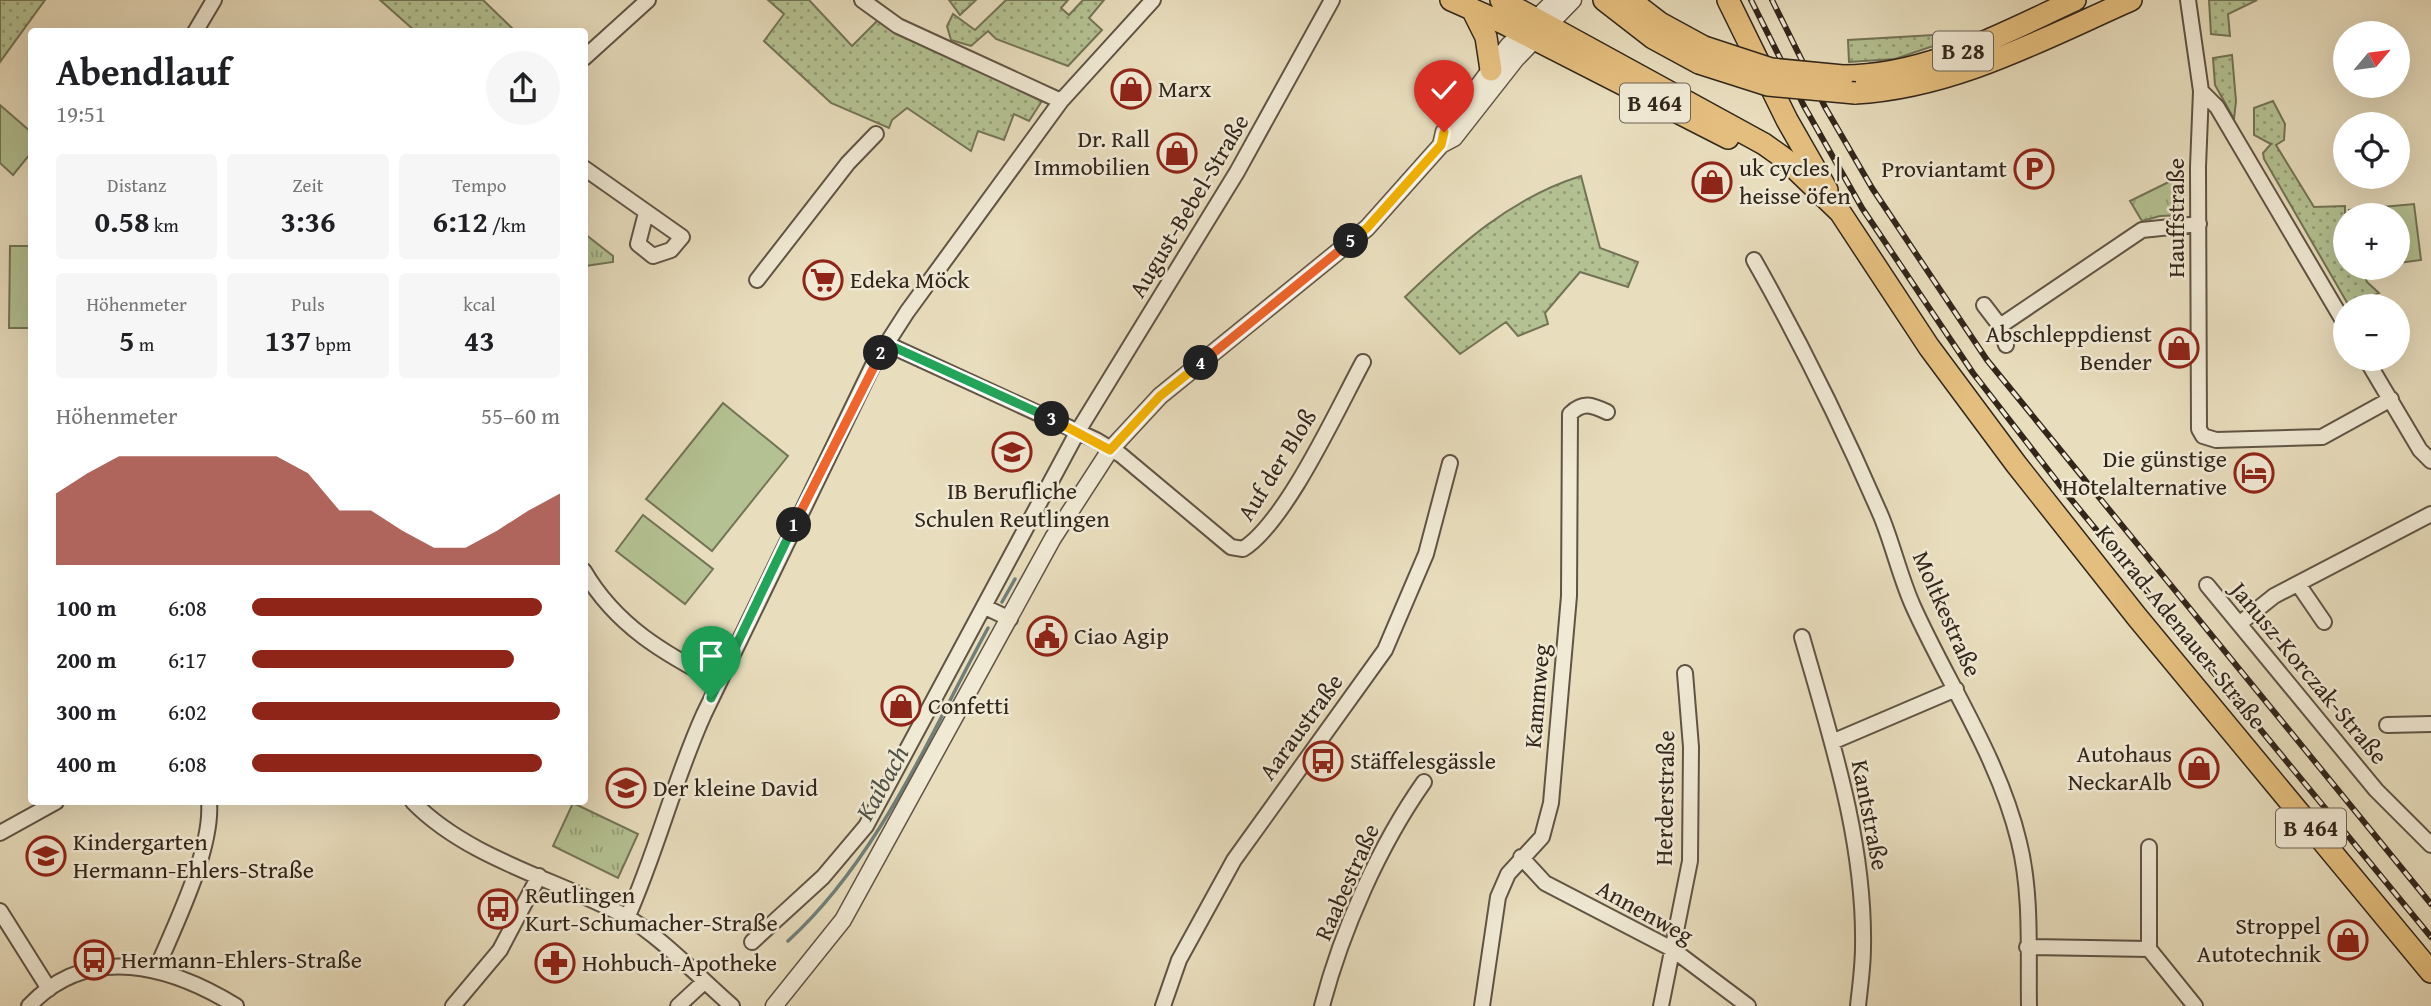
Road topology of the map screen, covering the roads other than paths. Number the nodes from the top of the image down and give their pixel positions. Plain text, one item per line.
1 (214, 0) edge
2 (648, 0) edge
3 (862, 0) edge
4 (1153, 0) edge
5 (1332, 0) edge
6 (1451, 0) edge
7 (1501, 0) edge
8 (1555, 0) edge
9 (1573, 0) edge
10 (1728, 0) edge
11 (2075, 0) edge
12 (2131, 0) edge
13 (2188, 0) edge
14 (1615, 2) edge
15 (1472, 9) junction
16 (197, 28) edge
17 (1536, 30) junction
18 (588, 54) edge
19 (1491, 70) junction
20 (1849, 85) junction
21 (2201, 91) junction
22 (1060, 101) junction
23 (876, 134) dead end
24 (1441, 145) junction
25 (588, 171) edge
26 (1840, 212) junction
27 (646, 213) dead end
28 (2199, 224) junction
29 (1754, 260) dead end
30 (757, 280) dead end
31 (2333, 304) edge
32 (1984, 305) dead end
33 (2000, 326) junction
34 (887, 344) junction
35 (2006, 345) dead end
36 (1363, 362) dead end
37 (2373, 371) edge
38 (2390, 400) junction
39 (1607, 412) dead end
40 (1078, 431) junction
41 (1110, 450) junction
42 (2431, 461) edge
43 (1450, 463) dead end
44 (2431, 514) edge
45 (588, 577) edge
46 (2207, 584) dead end
47 (2298, 584) junction
48 (985, 607) junction
49 (1010, 619) junction
50 (2323, 622) dead end
51 (2239, 624) junction
52 (1802, 637) dead end
53 (1685, 673) dead end
54 (719, 682) junction
55 (1956, 689) junction
56 (2431, 724) edge
57 (2388, 725) dead end
58 (1832, 742) junction
59 (1424, 782) dead end
60 (51, 805) edge
61 (209, 805) edge
62 (417, 805) edge
63 (0, 833) edge
64 (2431, 845) edge
65 (2148, 847) dead end
66 (1521, 857) junction
67 (538, 876) junction
68 (0, 911) edge
69 (627, 918) junction
70 (752, 942) dead end
71 (2027, 947) junction
72 (1672, 949) junction
73 (2150, 950) junction
74 (156, 970) junction
75 (2431, 972) edge
76 (704, 982) junction
77 (49, 989) junction
78 (29, 1006) edge
79 (236, 1006) edge
80 (453, 1006) edge
81 (678, 1006) edge
82 (732, 1006) edge
83 (774, 1006) edge
84 (1163, 1006) edge
85 (1322, 1006) edge
86 (1482, 1006) edge
87 (1661, 1006) edge
88 (1748, 1006) edge
89 (1858, 1006) edge
90 (2029, 1006) edge
91 (2195, 1006) edge

1 - 16 street
2 - 18 street
3 - 22 street
4 - 22 street
5 - 40 street, August-Bebel-Straße
6 - 15 main road, Konrad-Adenauer-Straße
7 - 17 main road, Konrad-Adenauer-Straße
8 - 17 street
9 - 17 street
10 - 26 main road, B 464
11 - 20 main road, B 28
12 - 20 main road, B 28
13 - 21 street, Hauffstraße
14 - 20 main road, B 28, bridge
15 - 17 main road, Konrad-Adenauer-Straße
15 - 19 main road
17 - 19 street
17 - 24 street
17 - 26 main road, Konrad-Adenauer-Straße / B 464
19 - 24 street
21 - 28 street, Hauffstraße
21 - 31 street
22 - 34 street
23 - 30 street
24 - 41 street
25 - 27 street
26 - 75 main road, Konrad-Adenauer-Straße / B 464
28 - 33 street
28 - 38 street, Hauffstraße
29 - 55 street, Moltkestraße
32 - 33 street
33 - 35 street
34 - 40 street
34 - 54 street
36 - 41 street, Auf der Bloß
37 - 38 street
38 - 42 street
39 - 66 street, Kammweg
40 - 41 street
40 - 48 street, August-Bebel-Straße
41 - 49 street
43 - 84 street, Aaraustraße
44 - 47 street
45 - 54 street
46 - 51 street, Janusz-Korczak-Straße
47 - 50 street
47 - 51 street
48 - 49 street
48 - 70 street, August-Bebel-Straße
49 - 83 street
51 - 64 street, Janusz-Korczak-Straße
52 - 58 street, Kantstraße
53 - 72 street, Herderstraße
54 - 69 street
55 - 58 street
55 - 71 street, Moltkestraße
56 - 57 street
58 - 89 street, Kantstraße
59 - 85 street, Raabestraße
60 - 63 street
61 - 74 street
62 - 67 street
65 - 73 street
66 - 72 street, Annenweg
66 - 86 street, Kammweg
67 - 69 street
67 - 80 street
68 - 77 street
69 - 76 street
71 - 73 street
71 - 90 street, Moltkestraße
72 - 87 street, Herderstraße
72 - 88 street, Annenweg
73 - 91 street
74 - 77 street
74 - 79 street
76 - 81 street
76 - 82 street
77 - 78 street

